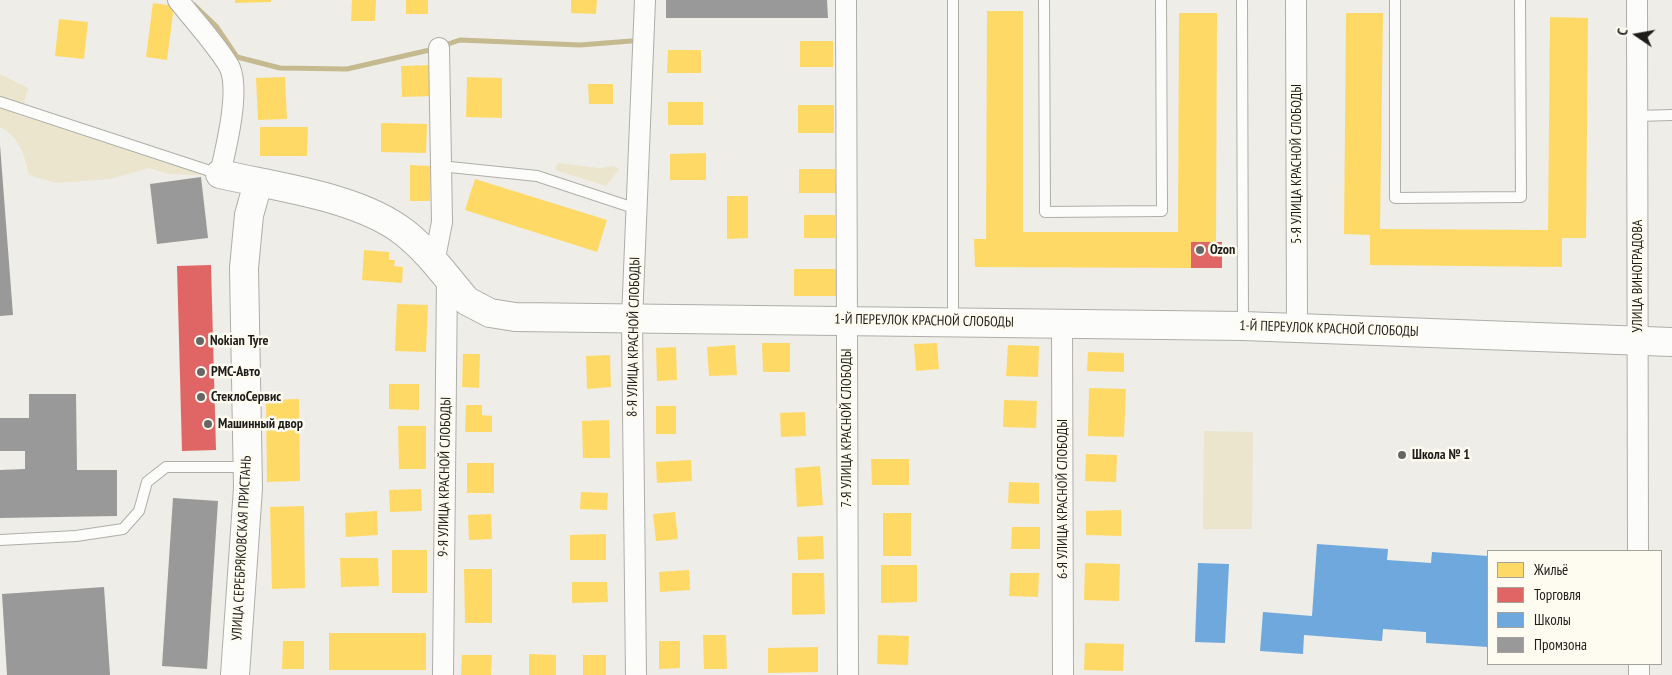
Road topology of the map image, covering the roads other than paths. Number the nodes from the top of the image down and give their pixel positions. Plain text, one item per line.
1 (178, 0) edge
2 (645, 0) edge
3 (846, 0) edge
4 (952, 0) edge
5 (1044, 0) edge
6 (1161, 0) edge
7 (1242, 0) edge
8 (1296, 0) edge
9 (1395, 0) edge
10 (1520, 0) edge
11 (1637, 0) edge
12 (438, 48) dead end
13 (0, 102) edge
14 (1672, 115) edge
15 (1637, 116) junction
16 (440, 166) junction
17 (220, 174) junction
18 (258, 183) junction
19 (637, 208) junction
20 (441, 271) junction
21 (632, 320) junction
22 (846, 320) junction
23 (953, 321) junction
24 (1062, 322) junction
25 (1242, 326) junction
26 (1297, 327) junction
27 (1638, 341) junction
28 (1672, 342) edge
29 (248, 467) junction
30 (0, 540) edge
31 (1638, 550) edge
32 (235, 675) edge
33 (443, 675) edge
34 (636, 675) edge
35 (848, 675) edge
36 (1063, 675) edge

1 - 17 street
2 - 19 street, 8-Я УЛИЦА КРАСНОЙ СЛОБОДЫ
3 - 22 street, 7-Я УЛИЦА КРАСНОЙ СЛОБОДЫ
4 - 23 lane
5 - 6 lane
7 - 25 lane
8 - 26 street, 5-Я УЛИЦА КРАСНОЙ СЛОБОДЫ
9 - 10 lane
11 - 15 street, УЛИЦА ВИНОГРАДОВА
12 - 16 street, 9-Я УЛИЦА КРАСНОЙ СЛОБОДЫ
13 - 17 lane
14 - 15 lane
15 - 27 street, УЛИЦА ВИНОГРАДОВА
16 - 19 lane
16 - 20 street, 9-Я УЛИЦА КРАСНОЙ СЛОБОДЫ
17 - 18 street, 1-Й ПЕРЕУЛОК КРАСНОЙ СЛОБОДЫ
18 - 20 street, 1-Й ПЕРЕУЛОК КРАСНОЙ СЛОБОДЫ
18 - 29 street, УЛИЦА СЕРЕБРЯКОВСКАЯ ПРИСТАНЬ
19 - 21 street, 8-Я УЛИЦА КРАСНОЙ СЛОБОДЫ
20 - 21 street, 1-Й ПЕРЕУЛОК КРАСНОЙ СЛОБОДЫ
20 - 33 street, 9-Я УЛИЦА КРАСНОЙ СЛОБОДЫ
21 - 22 street, 1-Й ПЕРЕУЛОК КРАСНОЙ СЛОБОДЫ
21 - 34 street, 8-Я УЛИЦА КРАСНОЙ СЛОБОДЫ
22 - 23 street, 1-Й ПЕРЕУЛОК КРАСНОЙ СЛОБОДЫ
22 - 35 street, 7-Я УЛИЦА КРАСНОЙ СЛОБОДЫ
23 - 24 street, 1-Й ПЕРЕУЛОК КРАСНОЙ СЛОБОДЫ
24 - 25 street, 1-Й ПЕРЕУЛОК КРАСНОЙ СЛОБОДЫ
24 - 36 street, 6-Я УЛИЦА КРАСНОЙ СЛОБОДЫ
25 - 26 street, 1-Й ПЕРЕУЛОК КРАСНОЙ СЛОБОДЫ
26 - 27 street, 1-Й ПЕРЕУЛОК КРАСНОЙ СЛОБОДЫ
27 - 28 street, 1-Й ПЕРЕУЛОК КРАСНОЙ СЛОБОДЫ
27 - 31 street, УЛИЦА ВИНОГРАДОВА
29 - 30 lane
29 - 32 street, УЛИЦА СЕРЕБРЯКОВСКАЯ ПРИСТАНЬ

